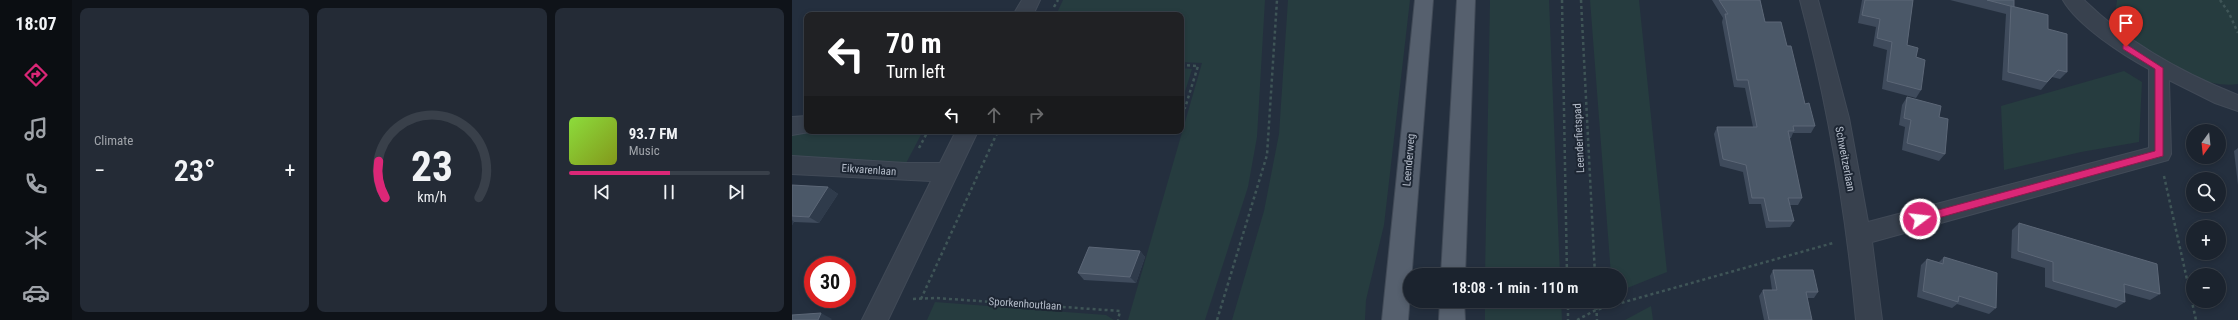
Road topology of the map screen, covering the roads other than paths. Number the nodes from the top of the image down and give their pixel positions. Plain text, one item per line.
1 (1030, 0) edge
2 (1424, 0) edge
3 (1466, 0) edge
4 (1809, 0) edge
5 (2072, 0) edge
6 (1024, 12) edge
7 (2159, 68) junction
8 (2237, 102) edge
9 (804, 125) edge
10 (792, 126) edge
11 (966, 134) edge
12 (792, 165) edge
13 (947, 172) junction
14 (1860, 235) junction
15 (1453, 268) edge
16 (1452, 308) edge
17 (880, 310) edge
18 (1395, 320) edge
19 (1452, 320) edge
20 (1869, 320) edge

1 - 6 street
2 - 18 main road, Leenderweg
3 - 15 main road
4 - 14 street, Schweitzerlaan
5 - 7 street
7 - 8 street
7 - 14 street
9 - 10 street
11 - 13 street
12 - 13 street, Eikvarenlaan
13 - 17 street
14 - 20 street, Schweitzerlaan
16 - 19 main road

